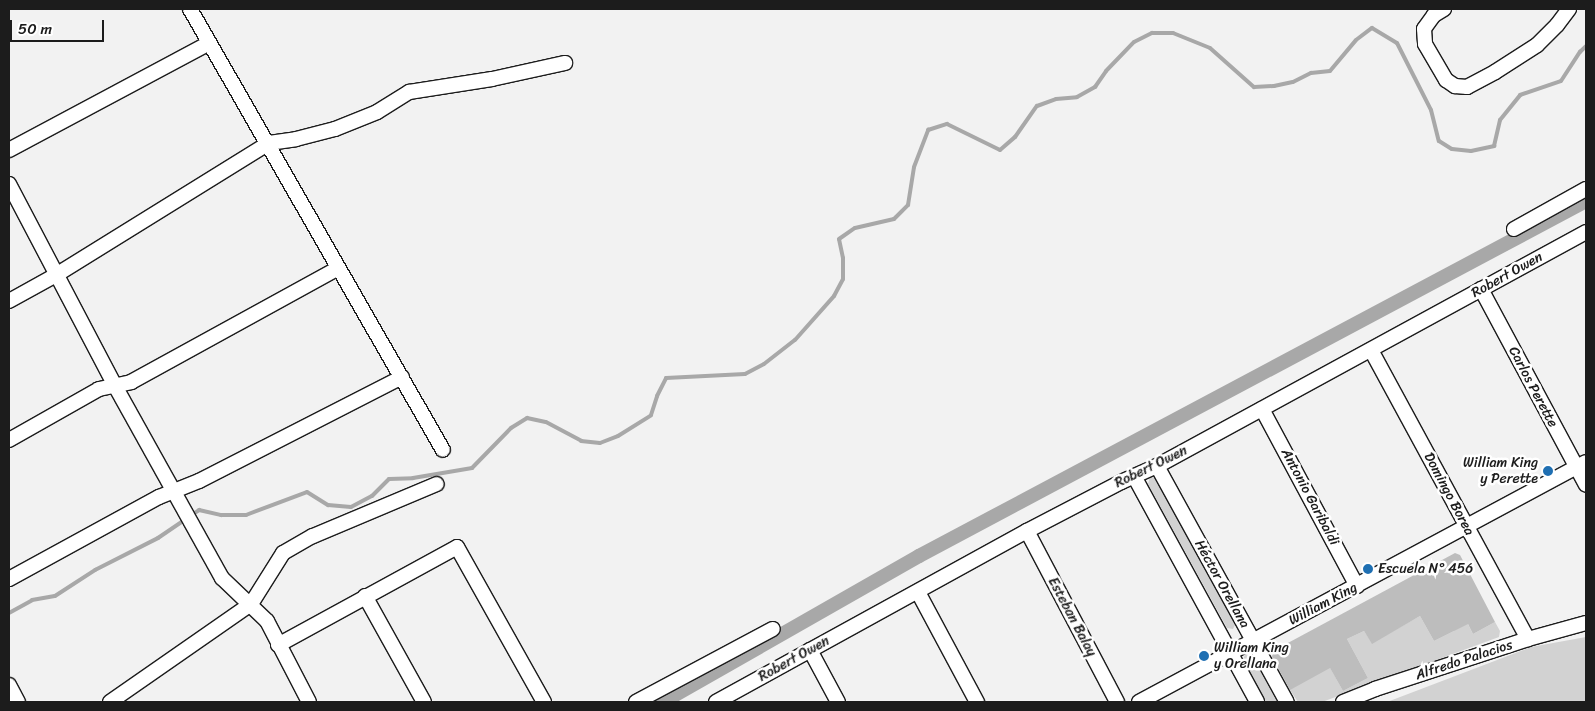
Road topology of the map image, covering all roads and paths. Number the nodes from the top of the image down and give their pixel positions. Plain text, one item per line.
1 (190, 9) edge
2 (1444, 9) edge
3 (1569, 9) edge
4 (209, 43) junction
5 (565, 62) dead end
6 (268, 143) junction
7 (9, 150) edge
8 (9, 184) edge
9 (1586, 189) edge
10 (1514, 229) dead end
11 (1586, 232) edge
12 (338, 268) junction
13 (56, 275) junction
14 (1481, 289) junction
15 (9, 301) edge
16 (1371, 350) junction
17 (402, 377) junction
18 (114, 384) junction
19 (1262, 409) junction
20 (9, 440) edge
21 (443, 450) dead end
22 (1582, 465) edge
23 (1157, 466) junction
24 (1134, 476) junction
25 (437, 484) dead end
26 (1586, 485) edge
27 (176, 496) junction
28 (1467, 527) junction
29 (1027, 531) junction
30 (9, 579) edge
31 (1357, 586) junction
32 (918, 592) junction
33 (365, 596) junction
34 (251, 604) junction
35 (1586, 623) edge
36 (773, 629) dead end
37 (1528, 639) junction
38 (1253, 641) junction
39 (278, 645) junction
40 (810, 650) junction
41 (1230, 653) junction
42 (9, 685) edge
43 (18, 702) edge
44 (110, 702) edge
45 (309, 702) edge
46 (424, 702) edge
47 (544, 702) edge
48 (636, 702) edge
49 (716, 702) edge
50 (838, 702) edge
51 (977, 702) edge
52 (1117, 702) edge
53 (1139, 702) edge
54 (1257, 702) edge
55 (1287, 702) edge
56 (1343, 702) edge

1 - 4 street
2 - 3 street
4 - 6 street
4 - 7 street
5 - 6 street
6 - 12 street
6 - 13 street
8 - 13 street
9 - 10 street
11 - 14 street, Robert Owen
12 - 17 street
12 - 18 street
13 - 15 street
13 - 18 street
14 - 16 street, Robert Owen
14 - 22 street, Carlos Perette
16 - 19 street, Robert Owen
16 - 28 street, Domingo Borea
17 - 21 street
17 - 27 street
18 - 20 street
18 - 27 street
19 - 23 street, Robert Owen
19 - 31 street, Antonio Garibaldi
22 - 26 street, Carlos Perette
22 - 28 street, William King
23 - 24 street, Robert Owen
23 - 38 street, Héctor Orellana
24 - 29 street, Robert Owen
24 - 41 street, Héctor Orellana
25 - 34 street
27 - 30 street
27 - 34 street
28 - 31 street, William King
28 - 37 street, Domingo Borea
29 - 32 street, Robert Owen
29 - 52 street, Esteban Balay
31 - 38 street, William King
32 - 40 street, Robert Owen
32 - 51 street
33 - 39 street
33 - 46 street
33 - 47 street
34 - 39 street
34 - 44 street
35 - 37 street, Alfredo Palacios
36 - 48 street
37 - 56 street, Alfredo Palacios
38 - 41 street, William King
38 - 55 street, Héctor Orellana
39 - 45 street
40 - 49 street, Robert Owen
40 - 50 street
41 - 53 street, William King
41 - 54 street, Héctor Orellana
42 - 43 street

